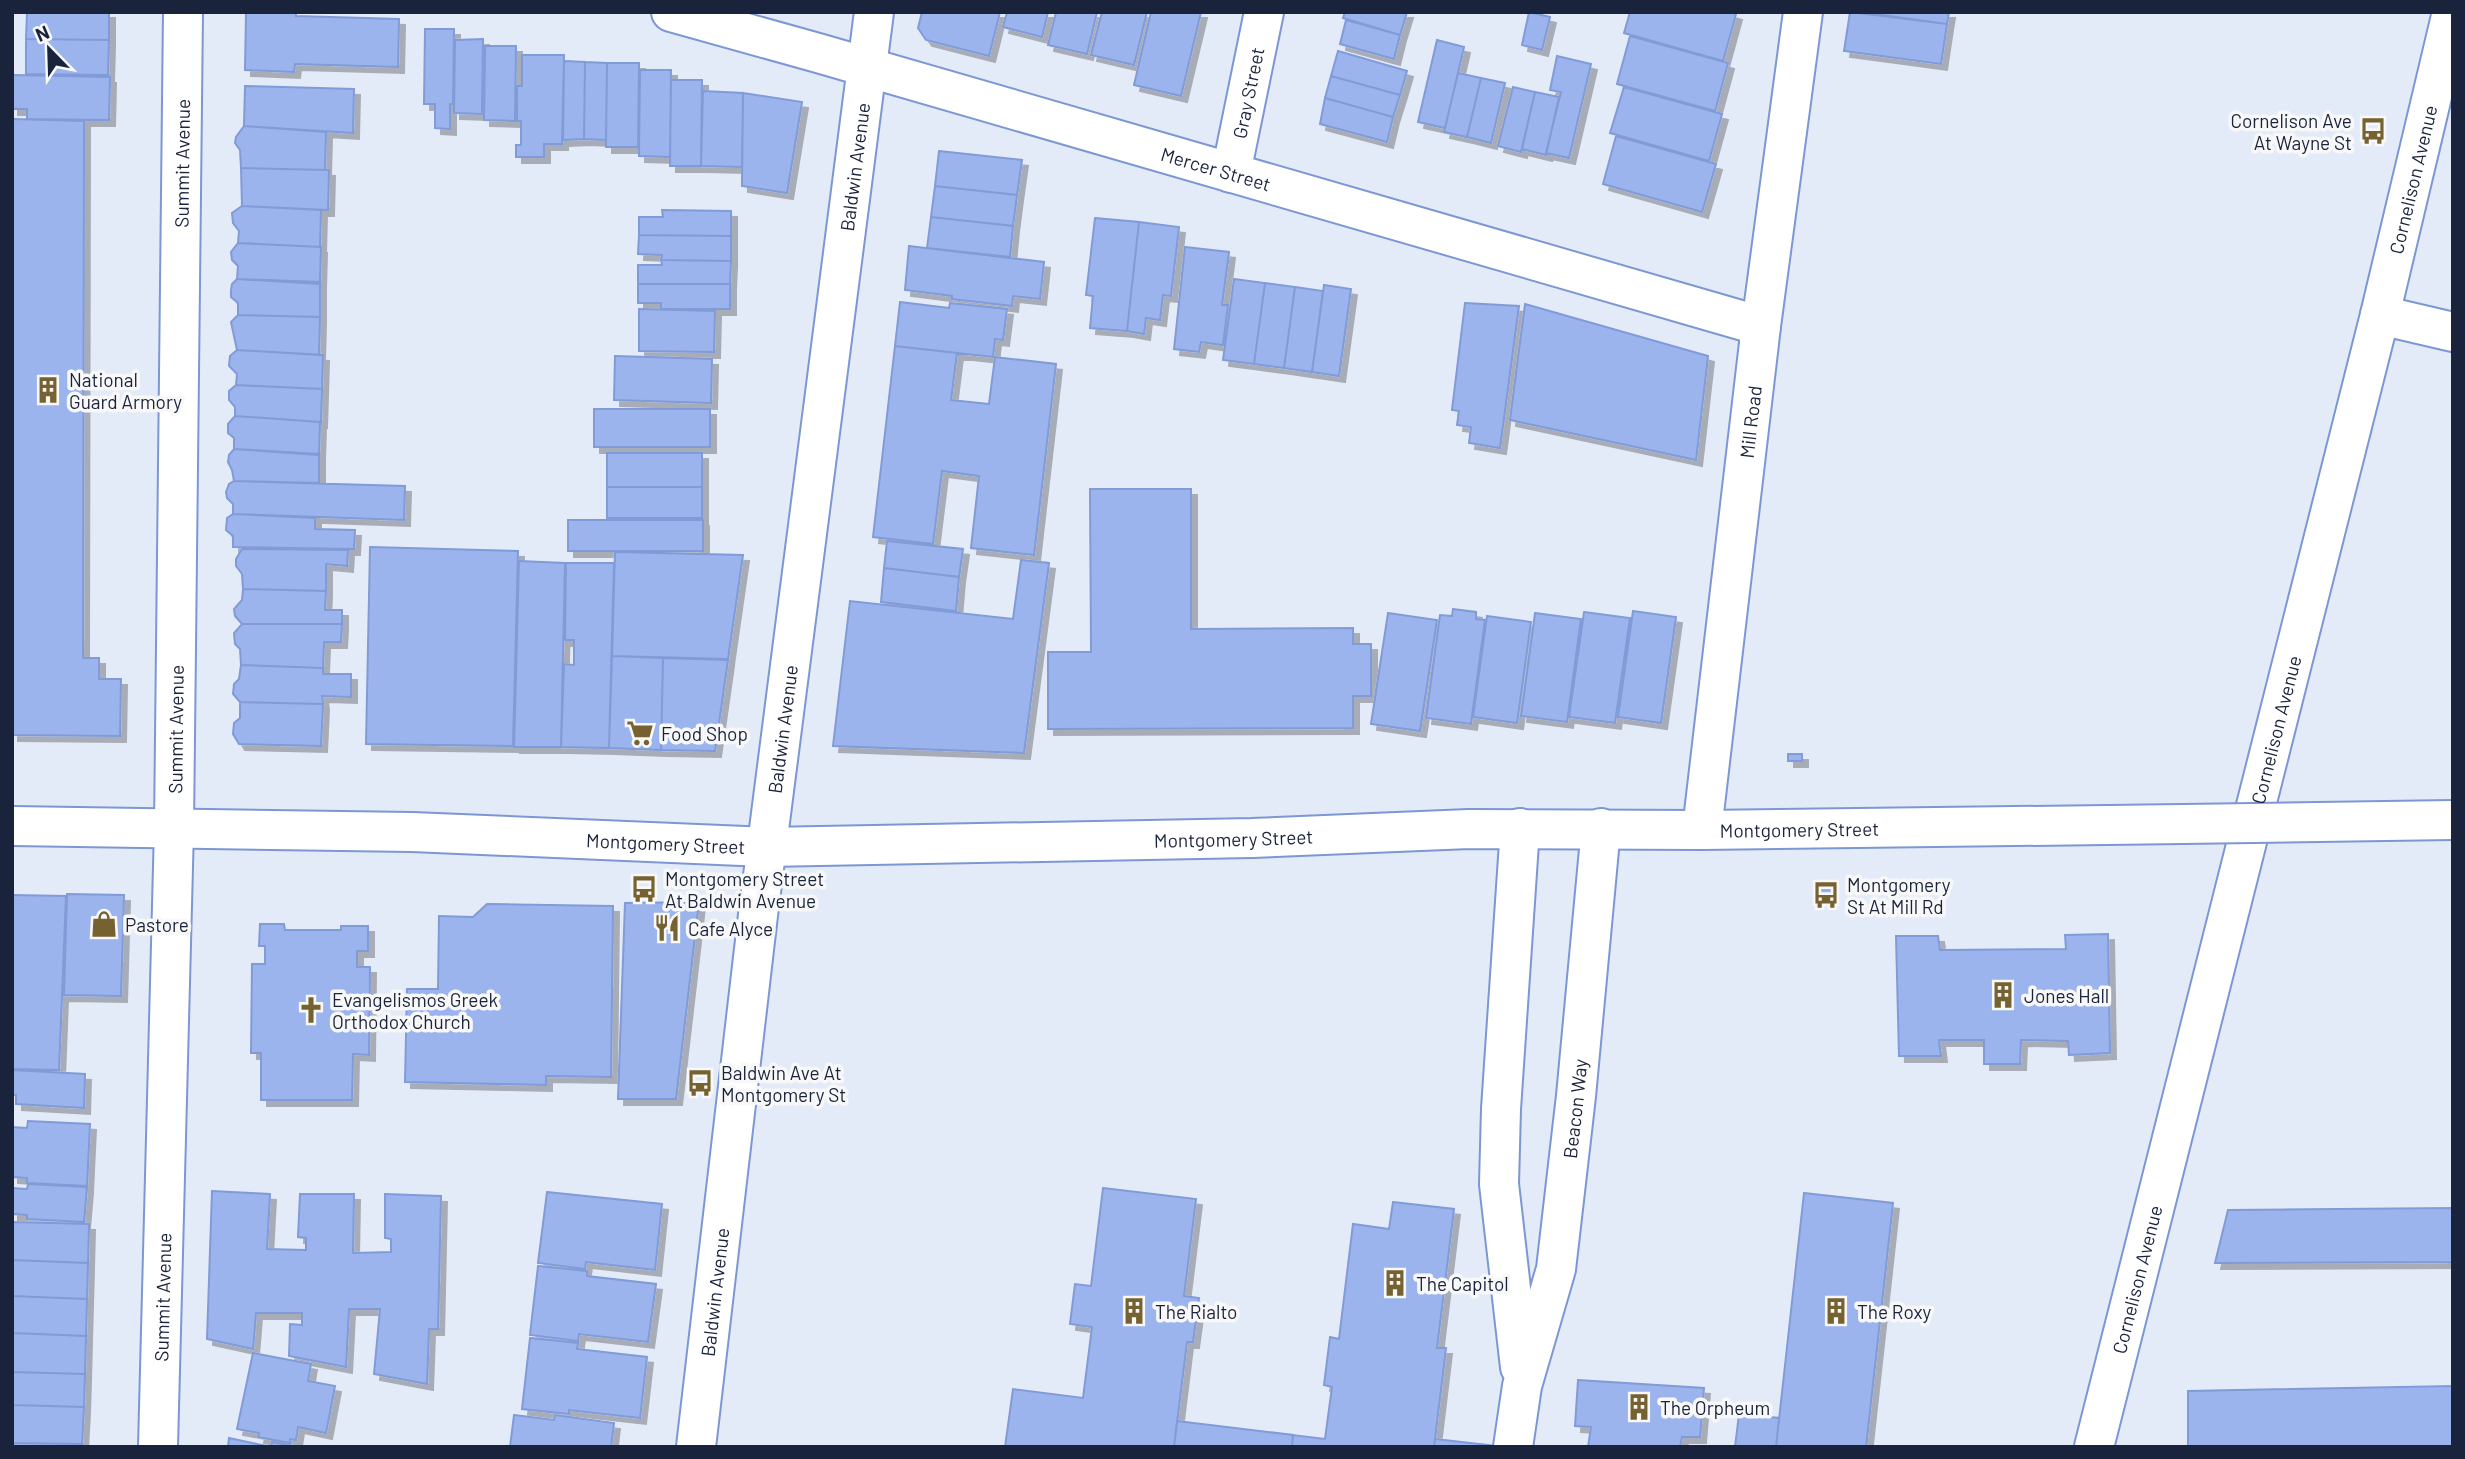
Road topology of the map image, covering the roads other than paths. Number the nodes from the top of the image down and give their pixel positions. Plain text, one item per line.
1 (183, 12) edge
2 (671, 12) edge
3 (874, 12) edge
4 (1264, 12) edge
5 (1803, 12) edge
6 (2452, 12) edge
7 (866, 68) junction
8 (1231, 173) junction
9 (2380, 315) junction
10 (1761, 326) junction
11 (2453, 332) edge
12 (2453, 820) edge
13 (12, 826) edge
14 (174, 828) junction
15 (1520, 828) junction
16 (1601, 828) junction
17 (1702, 830) junction
18 (766, 847) junction
19 (1522, 1386) junction
20 (158, 1447) edge
21 (696, 1447) edge
22 (1513, 1447) edge
23 (2094, 1447) edge

1 - 14 street, Summit Avenue
2 - 7 street, Mercer Street
3 - 7 street, Baldwin Avenue
4 - 8 street, Gray Street
5 - 10 street, Mill Road
6 - 9 street, Cornelison Avenue
7 - 8 street, Mercer Street
7 - 18 street, Baldwin Avenue
8 - 10 street, Mercer Street
9 - 11 street
9 - 23 street, Cornelison Avenue
10 - 17 street, Mill Road
12 - 17 street, Montgomery Street, bridge
13 - 14 street, Montgomery Street
14 - 18 street, Montgomery Street
14 - 20 street, Summit Avenue
15 - 16 street, Montgomery Street
15 - 18 street, Montgomery Street
15 - 19 street, Beacon Way
16 - 17 street, Montgomery Street
16 - 19 street, Beacon Way
18 - 21 street, Baldwin Avenue
19 - 22 street, Beacon Way

